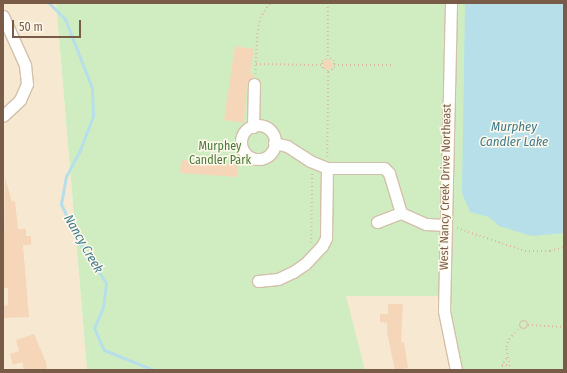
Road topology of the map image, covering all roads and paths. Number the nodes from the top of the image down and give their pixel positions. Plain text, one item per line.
1 (270, 3) edge
2 (328, 3) edge
3 (451, 3) edge
4 (3, 16) edge
5 (328, 58) junction
6 (255, 64) junction
7 (334, 64) junction
8 (322, 65) junction
9 (392, 65) dead end
10 (328, 72) junction
11 (254, 84) joint
12 (3, 116) edge
13 (253, 126) junction
14 (274, 143) junction
15 (312, 168) dead end
16 (327, 168) junction
17 (401, 213) junction
18 (377, 222) dead end
19 (450, 225) junction
20 (564, 247) edge
21 (308, 249) dead end
22 (258, 281) dead end
23 (528, 325) junction
24 (520, 327) junction
25 (564, 327) edge
26 (507, 356) junction
27 (502, 365) junction
28 (510, 365) junction
29 (456, 370) edge
30 (500, 370) edge
31 (510, 370) edge

1 - 6 path
2 - 5 path
3 - 19 street, West Nancy Creek Drive Northeast
4 - 12 street
5 - 7 path
5 - 8 path
6 - 8 path
6 - 11 path
7 - 9 path
7 - 10 path
8 - 10 path
10 - 16 path
11 - 13 street
13 - 14 street
13 - 14 street
14 - 16 street
15 - 21 path
16 - 17 street
16 - 22 street
17 - 18 street
17 - 19 street
19 - 20 path
19 - 29 street, West Nancy Creek Drive Northeast
23 - 24 path
23 - 24 path
23 - 25 path
24 - 26 path
26 - 27 path
26 - 28 path
27 - 28 path
27 - 30 path
28 - 31 path

